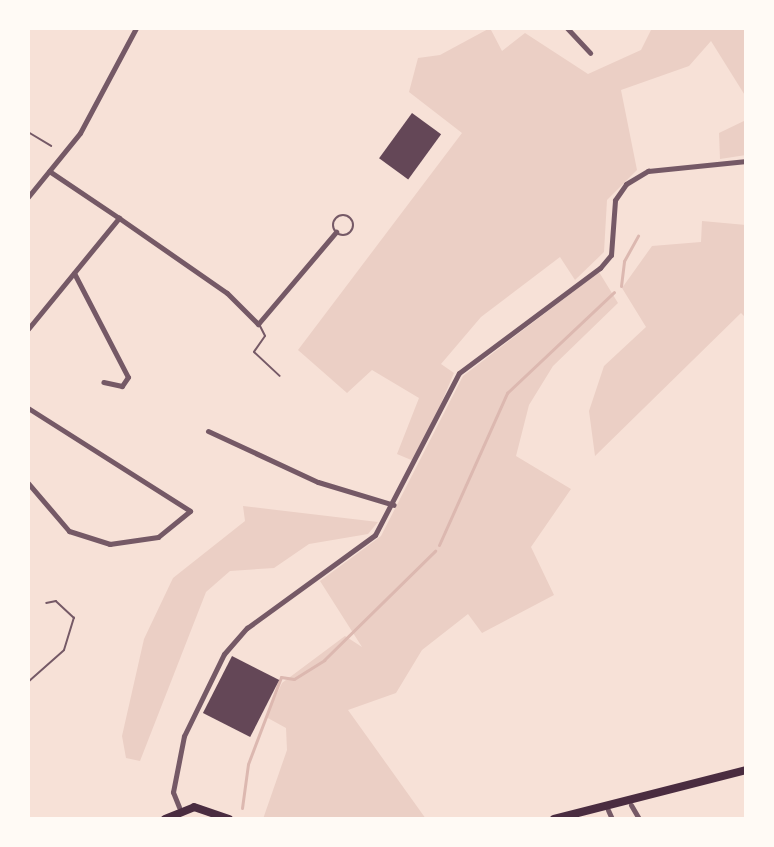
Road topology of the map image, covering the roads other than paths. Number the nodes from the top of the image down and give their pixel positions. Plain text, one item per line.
1 (136, 28) edge
2 (567, 28) edge
3 (590, 53) dead end
4 (28, 132) edge
5 (51, 146) dead end
6 (746, 161) edge
7 (49, 171) junction
8 (28, 197) edge
9 (119, 218) junction
10 (336, 232) junction
11 (74, 273) junction
12 (258, 324) junction
13 (28, 329) edge
14 (280, 376) dead end
15 (103, 382) dead end
16 (28, 409) edge
17 (208, 431) dead end
18 (28, 483) edge
19 (394, 505) junction
20 (46, 603) dead end
21 (28, 682) edge
22 (746, 770) edge
23 (631, 805) junction
24 (179, 807) junction
25 (610, 815) edge
26 (165, 819) edge
27 (229, 819) edge
28 (554, 819) edge
29 (639, 819) edge

1 - 7 street
2 - 3 street
4 - 5 lane
6 - 19 street
7 - 8 street
7 - 9 street
9 - 11 street
9 - 12 street
10 - 10 lane
10 - 12 street
11 - 13 street
11 - 15 street
12 - 14 lane
16 - 18 street
17 - 19 street
19 - 24 street
20 - 21 lane
22 - 23 main road
23 - 25 main road
23 - 29 street
24 - 26 main road
24 - 27 main road
25 - 28 main road

